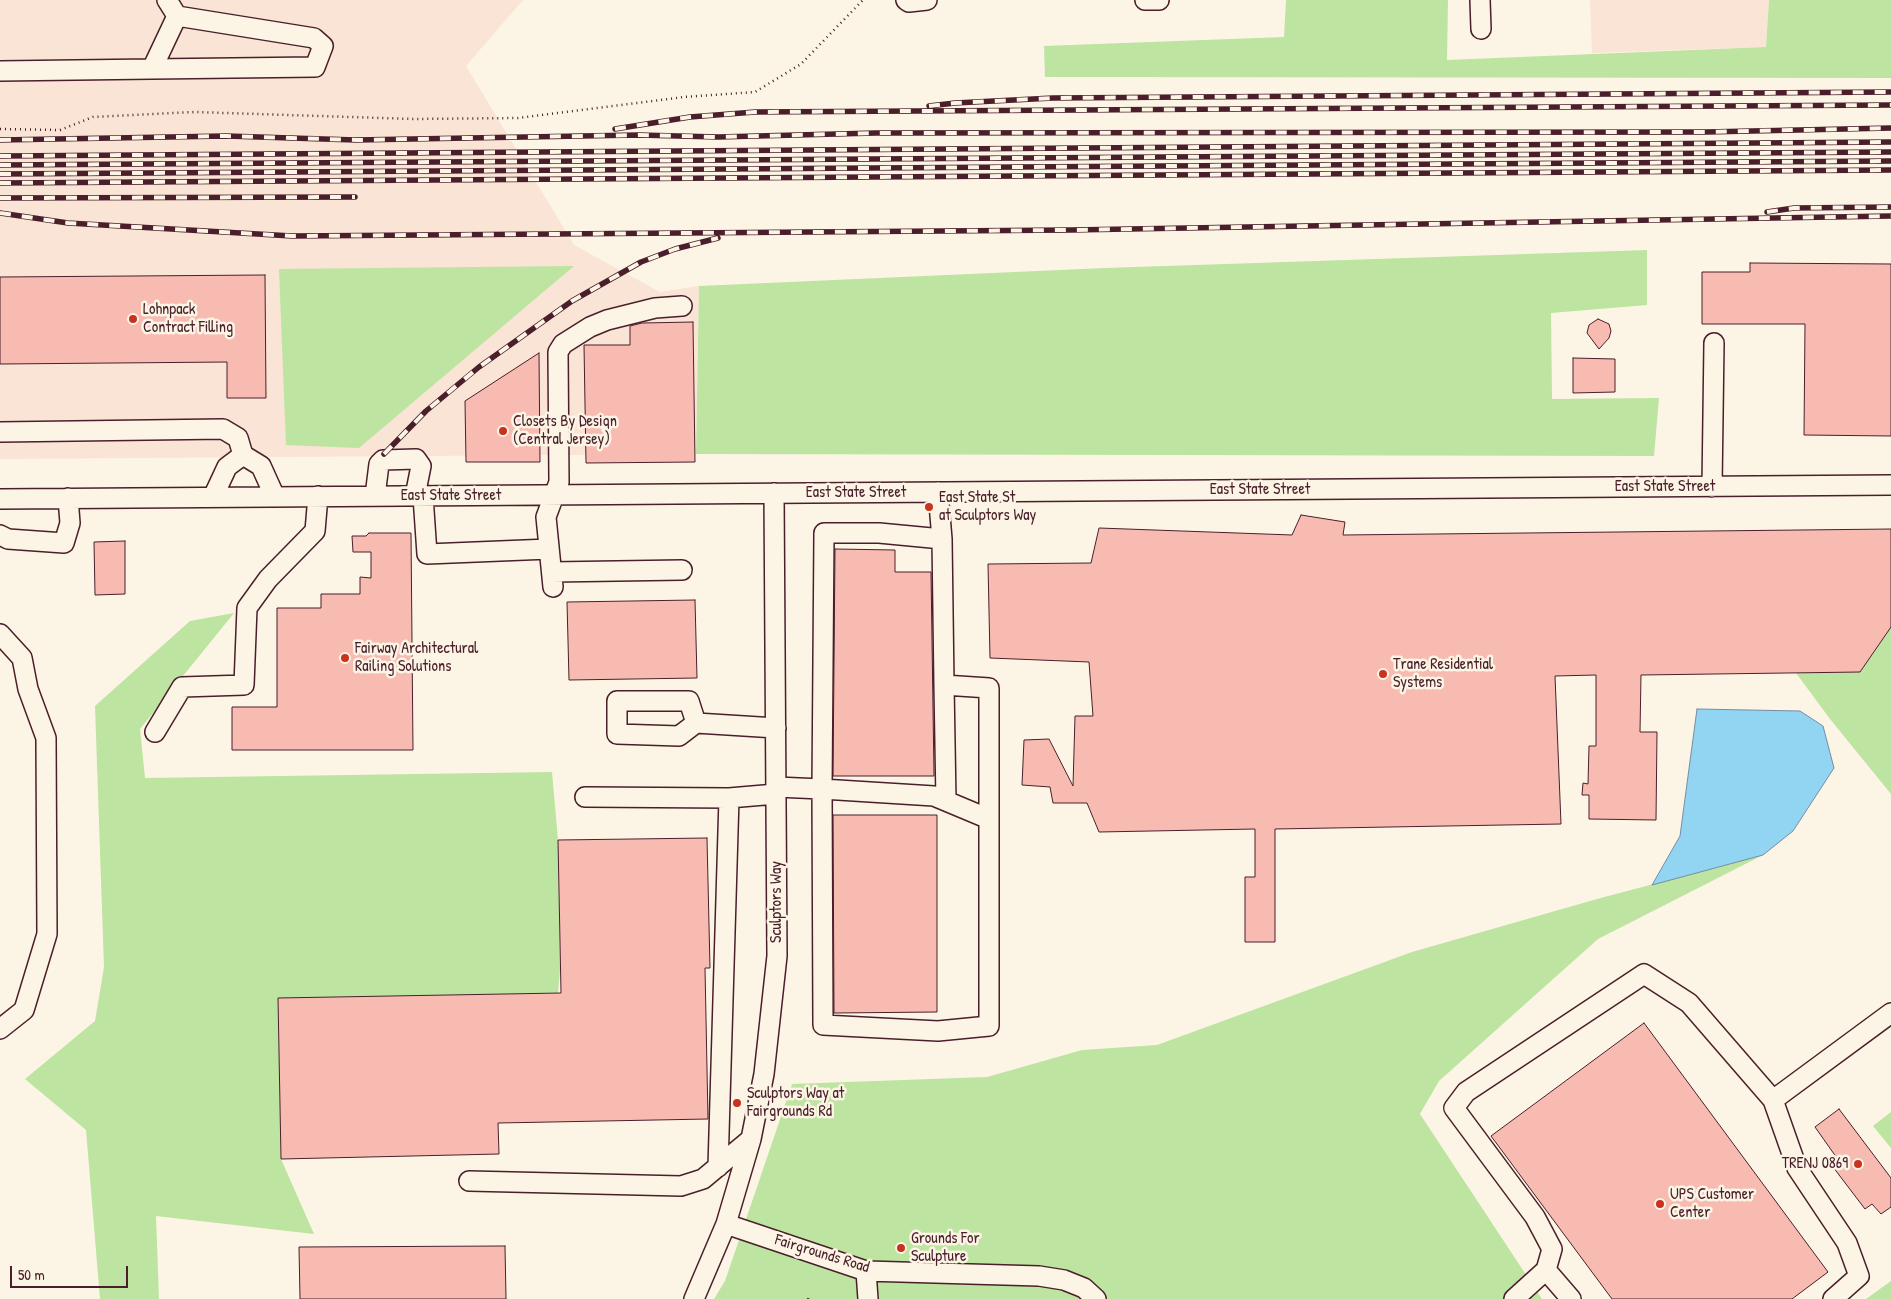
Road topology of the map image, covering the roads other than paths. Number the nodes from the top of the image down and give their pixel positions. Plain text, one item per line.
1 (167, 0) edge
2 (906, 0) edge
3 (927, 0) edge
4 (1145, 0) edge
5 (1159, 0) edge
6 (1480, 0) edge
7 (177, 16) junction
8 (1481, 29) dead end
9 (152, 69) junction
10 (0, 71) edge
11 (682, 306) dead end
12 (1714, 343) dead end
13 (0, 432) edge
14 (244, 455) junction
15 (1891, 486) edge
16 (1712, 487) junction
17 (938, 492) junction
18 (774, 493) junction
19 (555, 495) junction
20 (318, 496) junction
21 (375, 496) junction
22 (419, 496) junction
23 (213, 497) junction
24 (275, 497) junction
25 (68, 498) junction
26 (0, 499) edge
27 (0, 535) edge
28 (942, 538) junction
29 (549, 549) junction
30 (682, 570) dead end
31 (0, 634) edge
32 (944, 685) junction
33 (696, 723) dead end
34 (776, 728) junction
35 (156, 732) dead end
36 (776, 790) junction
37 (822, 790) junction
38 (585, 797) dead end
39 (729, 798) junction
40 (946, 801) junction
41 (989, 819) junction
42 (1891, 1013) edge
43 (0, 1029) edge
44 (1773, 1100) junction
45 (751, 1139) junction
46 (718, 1167) junction
47 (469, 1181) dead end
48 (726, 1224) junction
49 (1546, 1270) junction
50 (866, 1271) junction
51 (694, 1299) edge
52 (868, 1299) edge
53 (1096, 1299) edge
54 (1514, 1299) edge
55 (1571, 1299) edge
56 (1833, 1299) edge

1 - 7 street
2 - 3 street
4 - 5 street
6 - 8 street
7 - 9 street
7 - 9 street
9 - 10 street
11 - 19 street
12 - 16 street
13 - 14 street
14 - 23 street
14 - 24 street
15 - 16 street, East State Street
16 - 17 street, East State Street
17 - 18 street, East State Street
17 - 28 street
18 - 19 street, East State Street
18 - 34 street, Sculptors Way
19 - 22 street, East State Street
19 - 29 street
20 - 21 street, East State Street
20 - 24 street, East State Street
20 - 35 street
21 - 22 street, East State Street
21 - 22 street
22 - 29 street
23 - 24 street, East State Street
23 - 25 street, East State Street
25 - 26 street, East State Street
25 - 27 street
28 - 32 street
28 - 37 street
29 - 30 street
31 - 43 street
32 - 40 street
32 - 41 street
33 - 34 street
34 - 36 street, Sculptors Way
36 - 37 street
36 - 39 street
36 - 45 street, Sculptors Way
37 - 40 street
37 - 41 street
38 - 39 street
39 - 46 street
40 - 41 street
42 - 44 street
44 - 49 street
44 - 56 street
45 - 46 street
45 - 48 street, Sculptors Way
46 - 47 street
48 - 50 street, Fairgrounds Road
48 - 51 street, Sculptors Way
49 - 54 street
49 - 55 street
50 - 52 street
50 - 53 street, Fairgrounds Road

